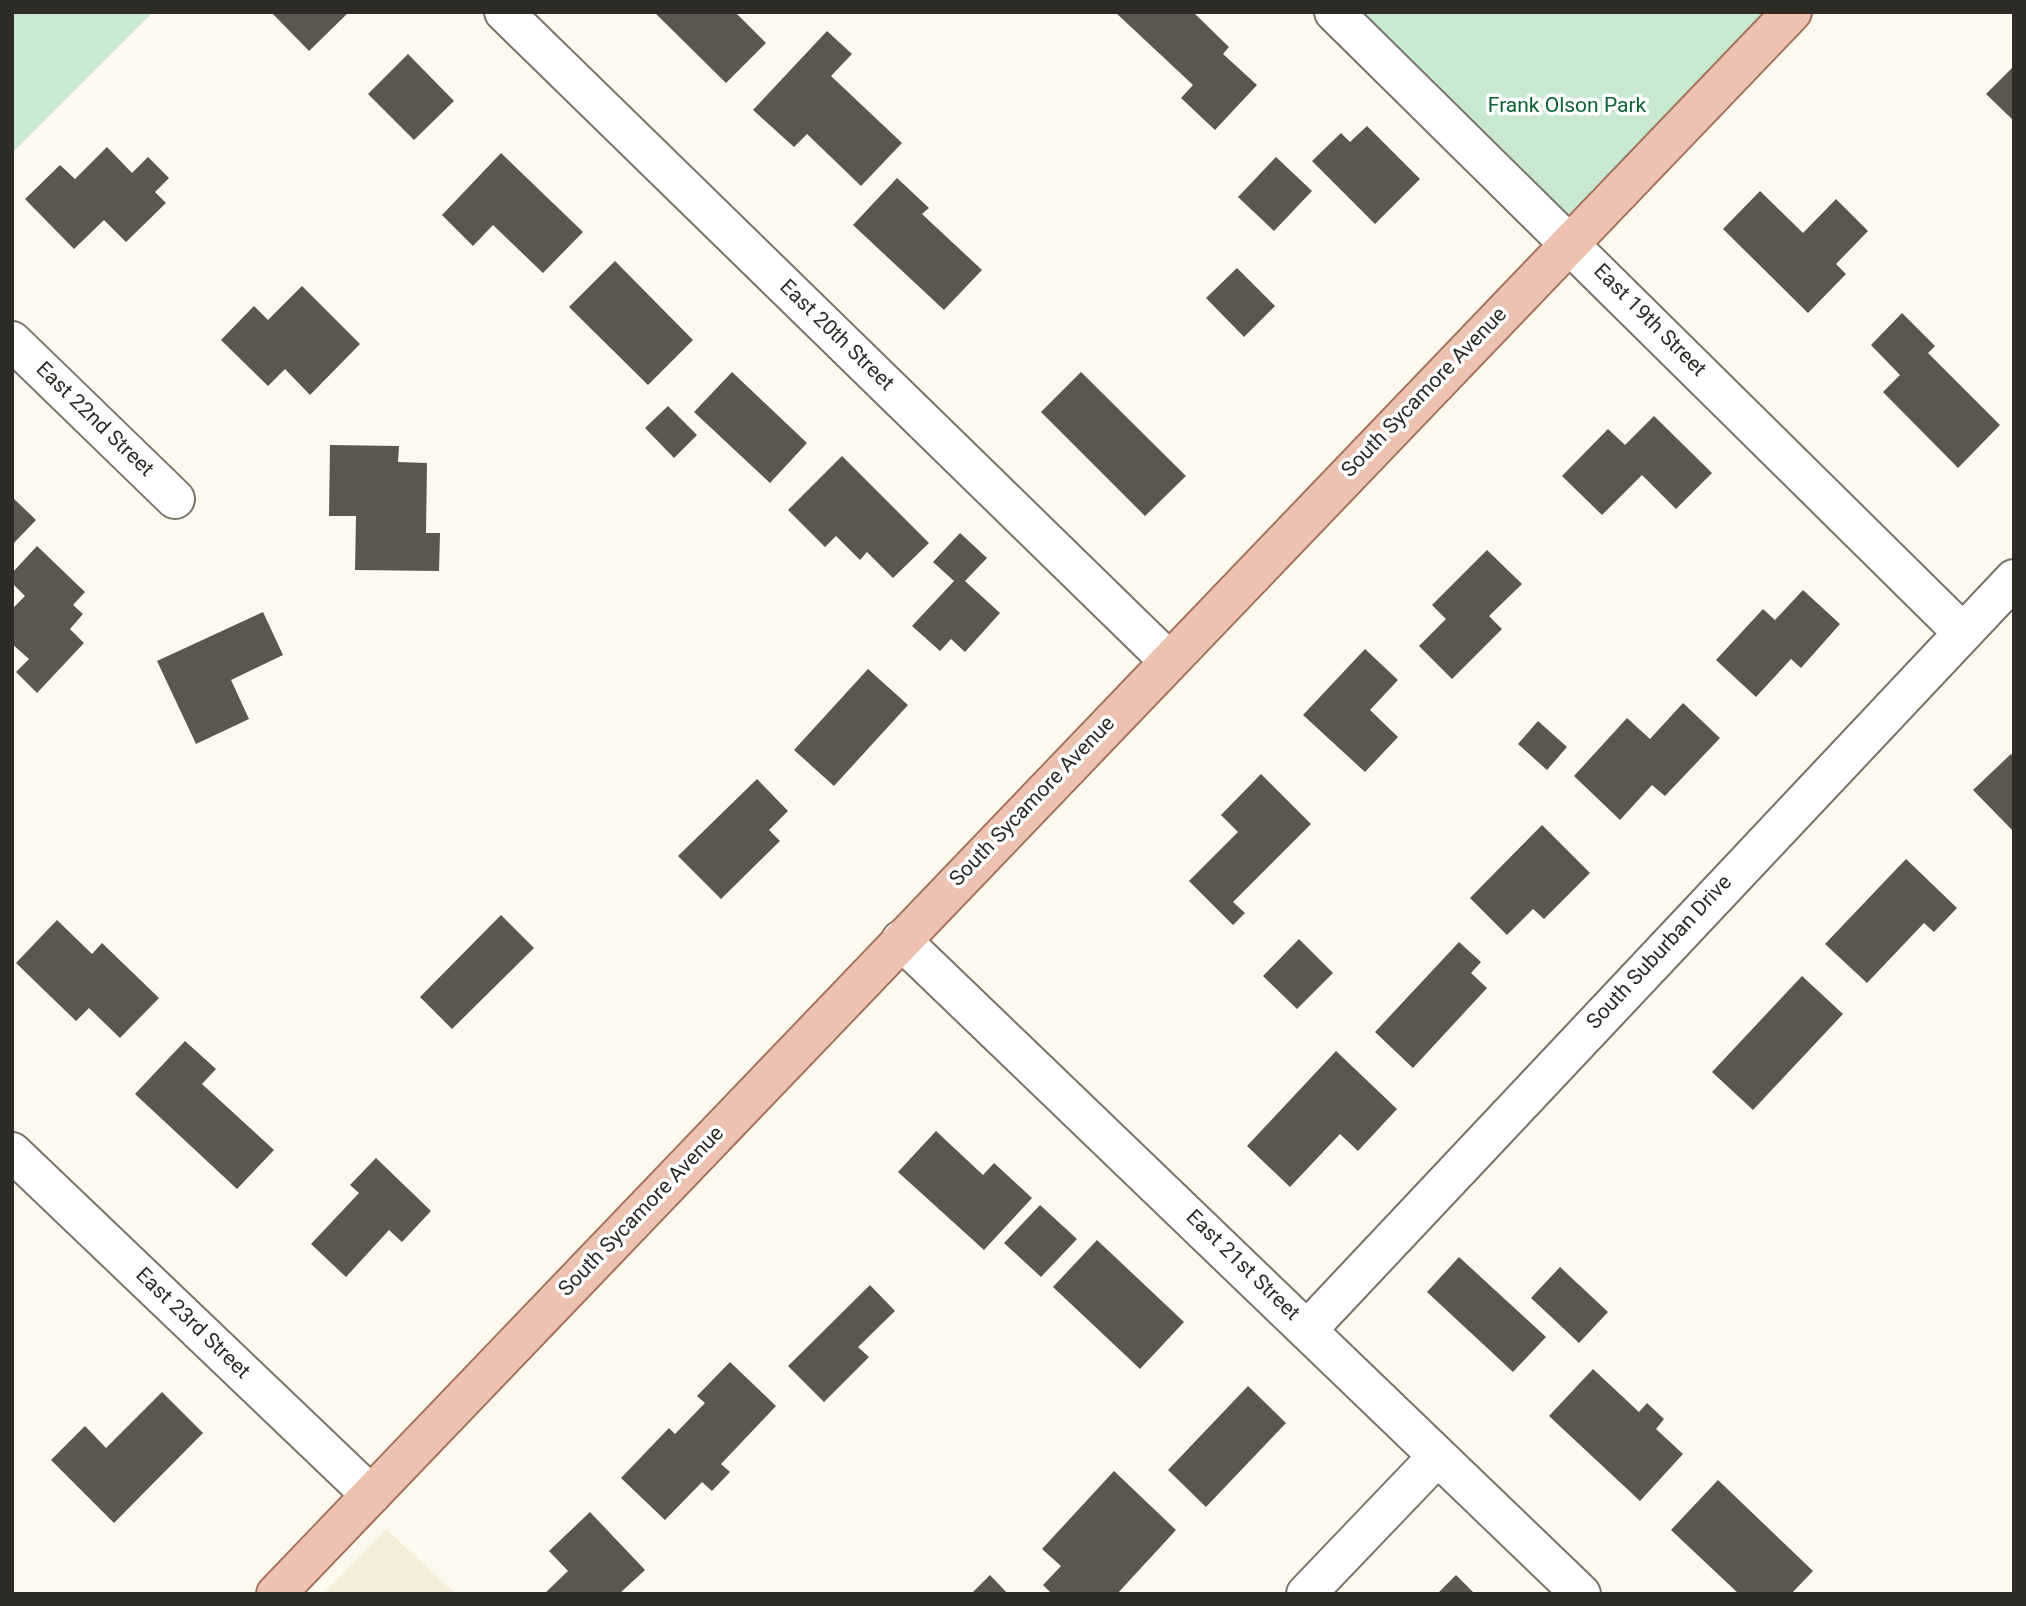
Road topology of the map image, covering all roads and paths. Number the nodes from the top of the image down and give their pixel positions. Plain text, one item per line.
1 (504, 12) edge
2 (1334, 12) edge
3 (1792, 12) edge
4 (1569, 243) junction
5 (12, 341) edge
6 (175, 499) dead end
7 (2014, 579) edge
8 (1962, 632) junction
9 (1169, 661) junction
10 (901, 940) junction
11 (12, 1152) edge
12 (1308, 1329) junction
13 (1437, 1457) junction
14 (371, 1495) junction
15 (279, 1593) edge
16 (1306, 1594) edge
17 (1581, 1594) edge

1 - 9 street, East 20th Street
2 - 4 street, East 19th Street
3 - 4 main road, South Sycamore Avenue
4 - 8 street, East 19th Street
4 - 9 main road, South Sycamore Avenue
5 - 6 street, East 22nd Street
7 - 8 street, South Suburban Drive
8 - 12 street, South Suburban Drive
9 - 10 main road, South Sycamore Avenue
10 - 12 street, East 21st Street
10 - 14 main road, South Sycamore Avenue
11 - 14 street, East 23rd Street
12 - 13 street, East 21st Street
13 - 16 street
13 - 17 street, East 21st Street
14 - 15 main road, South Sycamore Avenue

